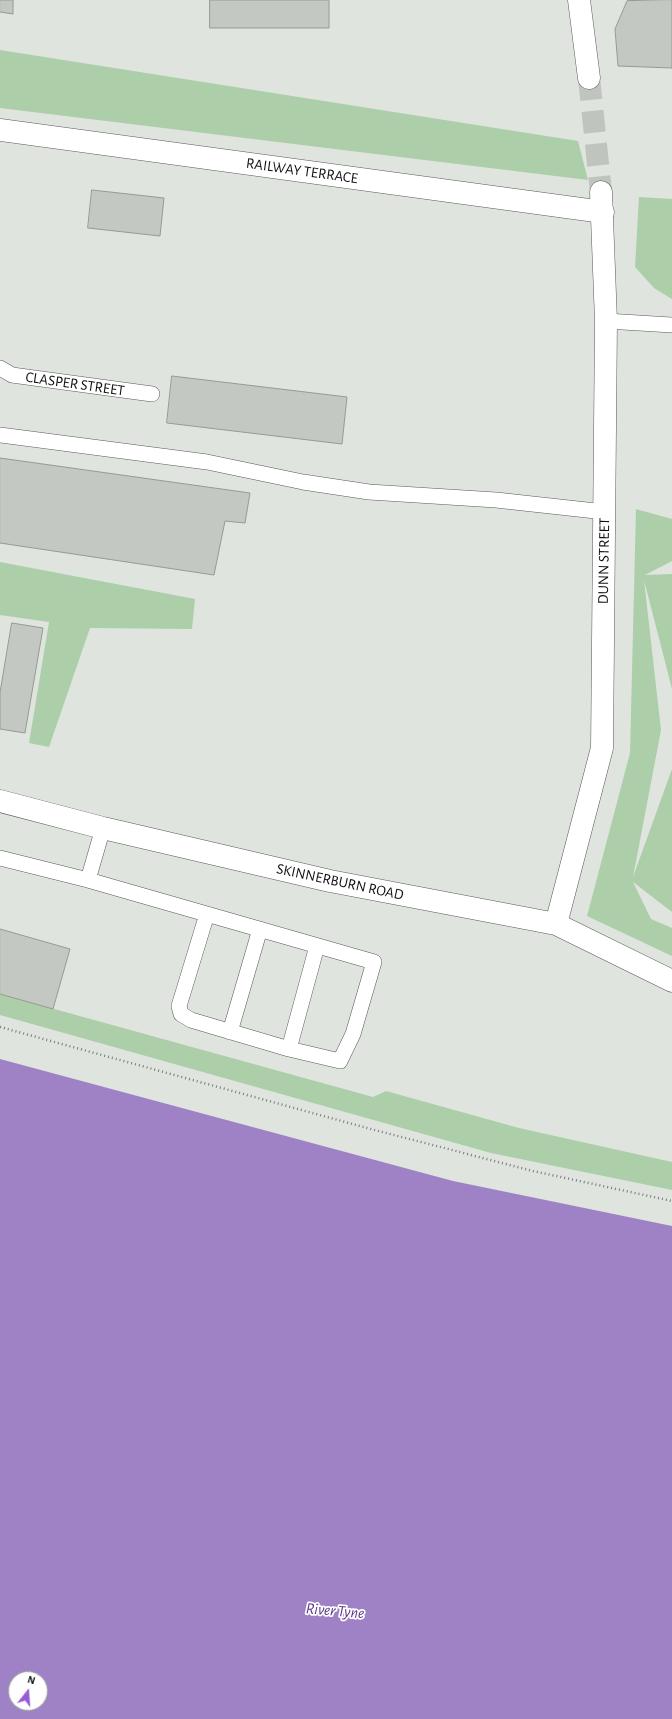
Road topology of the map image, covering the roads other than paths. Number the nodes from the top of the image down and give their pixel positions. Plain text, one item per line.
1 (579, 0) edge
2 (589, 78) tunnel mouth
3 (0, 130) edge
4 (602, 202) joint
5 (606, 321) junction
6 (672, 324) edge
7 (0, 368) edge
8 (152, 394) dead end
9 (0, 435) edge
10 (605, 512) junction
11 (0, 801) edge
12 (103, 828) junction
13 (0, 858) edge
14 (88, 880) junction
15 (207, 914) junction
16 (556, 924) junction
17 (260, 930) junction
18 (317, 946) junction
19 (672, 981) edge
20 (230, 1032) junction
21 (289, 1049) junction

1 - 2 street
3 - 4 street, RAILWAY TERRACE
4 - 5 street, DUNN STREET
5 - 6 lane
5 - 10 street, DUNN STREET
7 - 8 lane, CLASPER STREET
9 - 10 lane
10 - 16 street, DUNN STREET
11 - 12 street, SKINNERBURN ROAD
12 - 14 lane
12 - 16 street, SKINNERBURN ROAD
13 - 14 lane
14 - 15 lane
15 - 17 lane
15 - 20 lane
16 - 19 street, SKINNERBURN ROAD
17 - 18 lane
17 - 20 lane
18 - 21 lane
18 - 21 lane
20 - 21 lane

